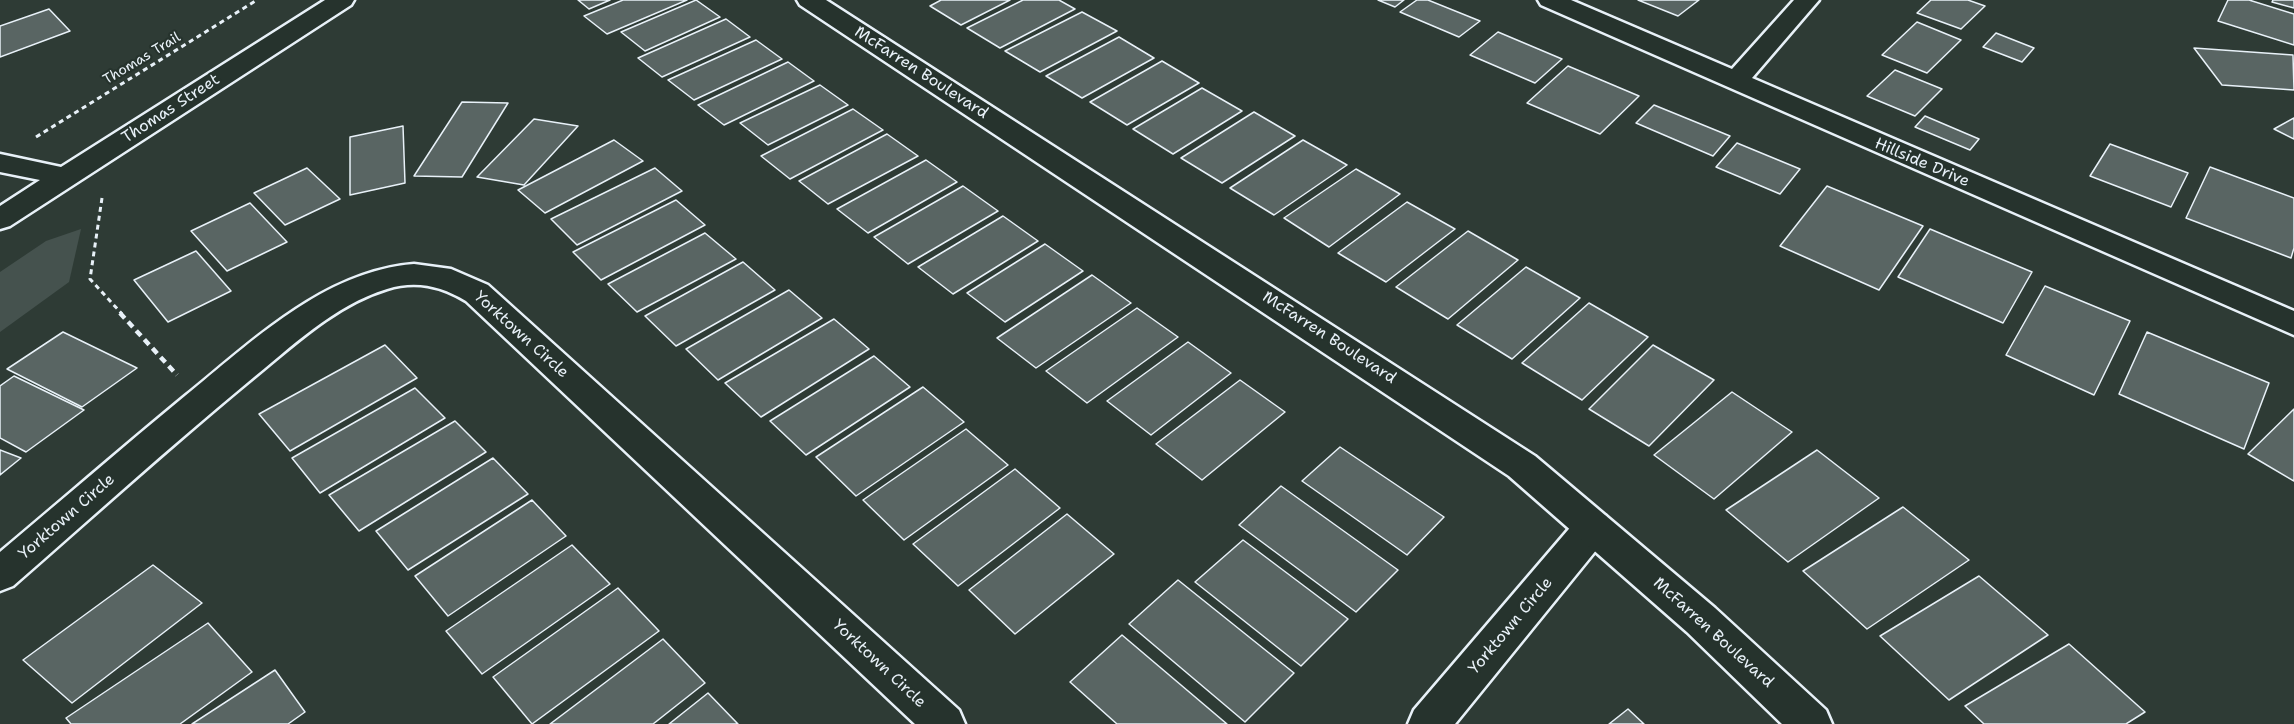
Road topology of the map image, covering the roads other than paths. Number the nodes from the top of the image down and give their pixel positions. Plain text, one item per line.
1 (342, 0) edge
2 (809, 0) edge
3 (1550, 0) edge
4 (1806, 0) edge
5 (1735, 82) junction
6 (0, 163) edge
7 (65, 177) junction
8 (0, 219) edge
9 (2294, 324) edge
10 (1593, 527) junction
11 (0, 575) edge
12 (944, 724) edge
13 (1429, 724) edge
14 (1811, 724) edge

1 - 7 street, Thomas Street
2 - 10 street, McFarren Boulevard
3 - 5 street, Hillside Drive
4 - 5 street
5 - 9 street, Hillside Drive
6 - 7 street
7 - 8 street, Thomas Street
10 - 13 street, Yorktown Circle
10 - 14 street, McFarren Boulevard
11 - 12 street, Yorktown Circle

